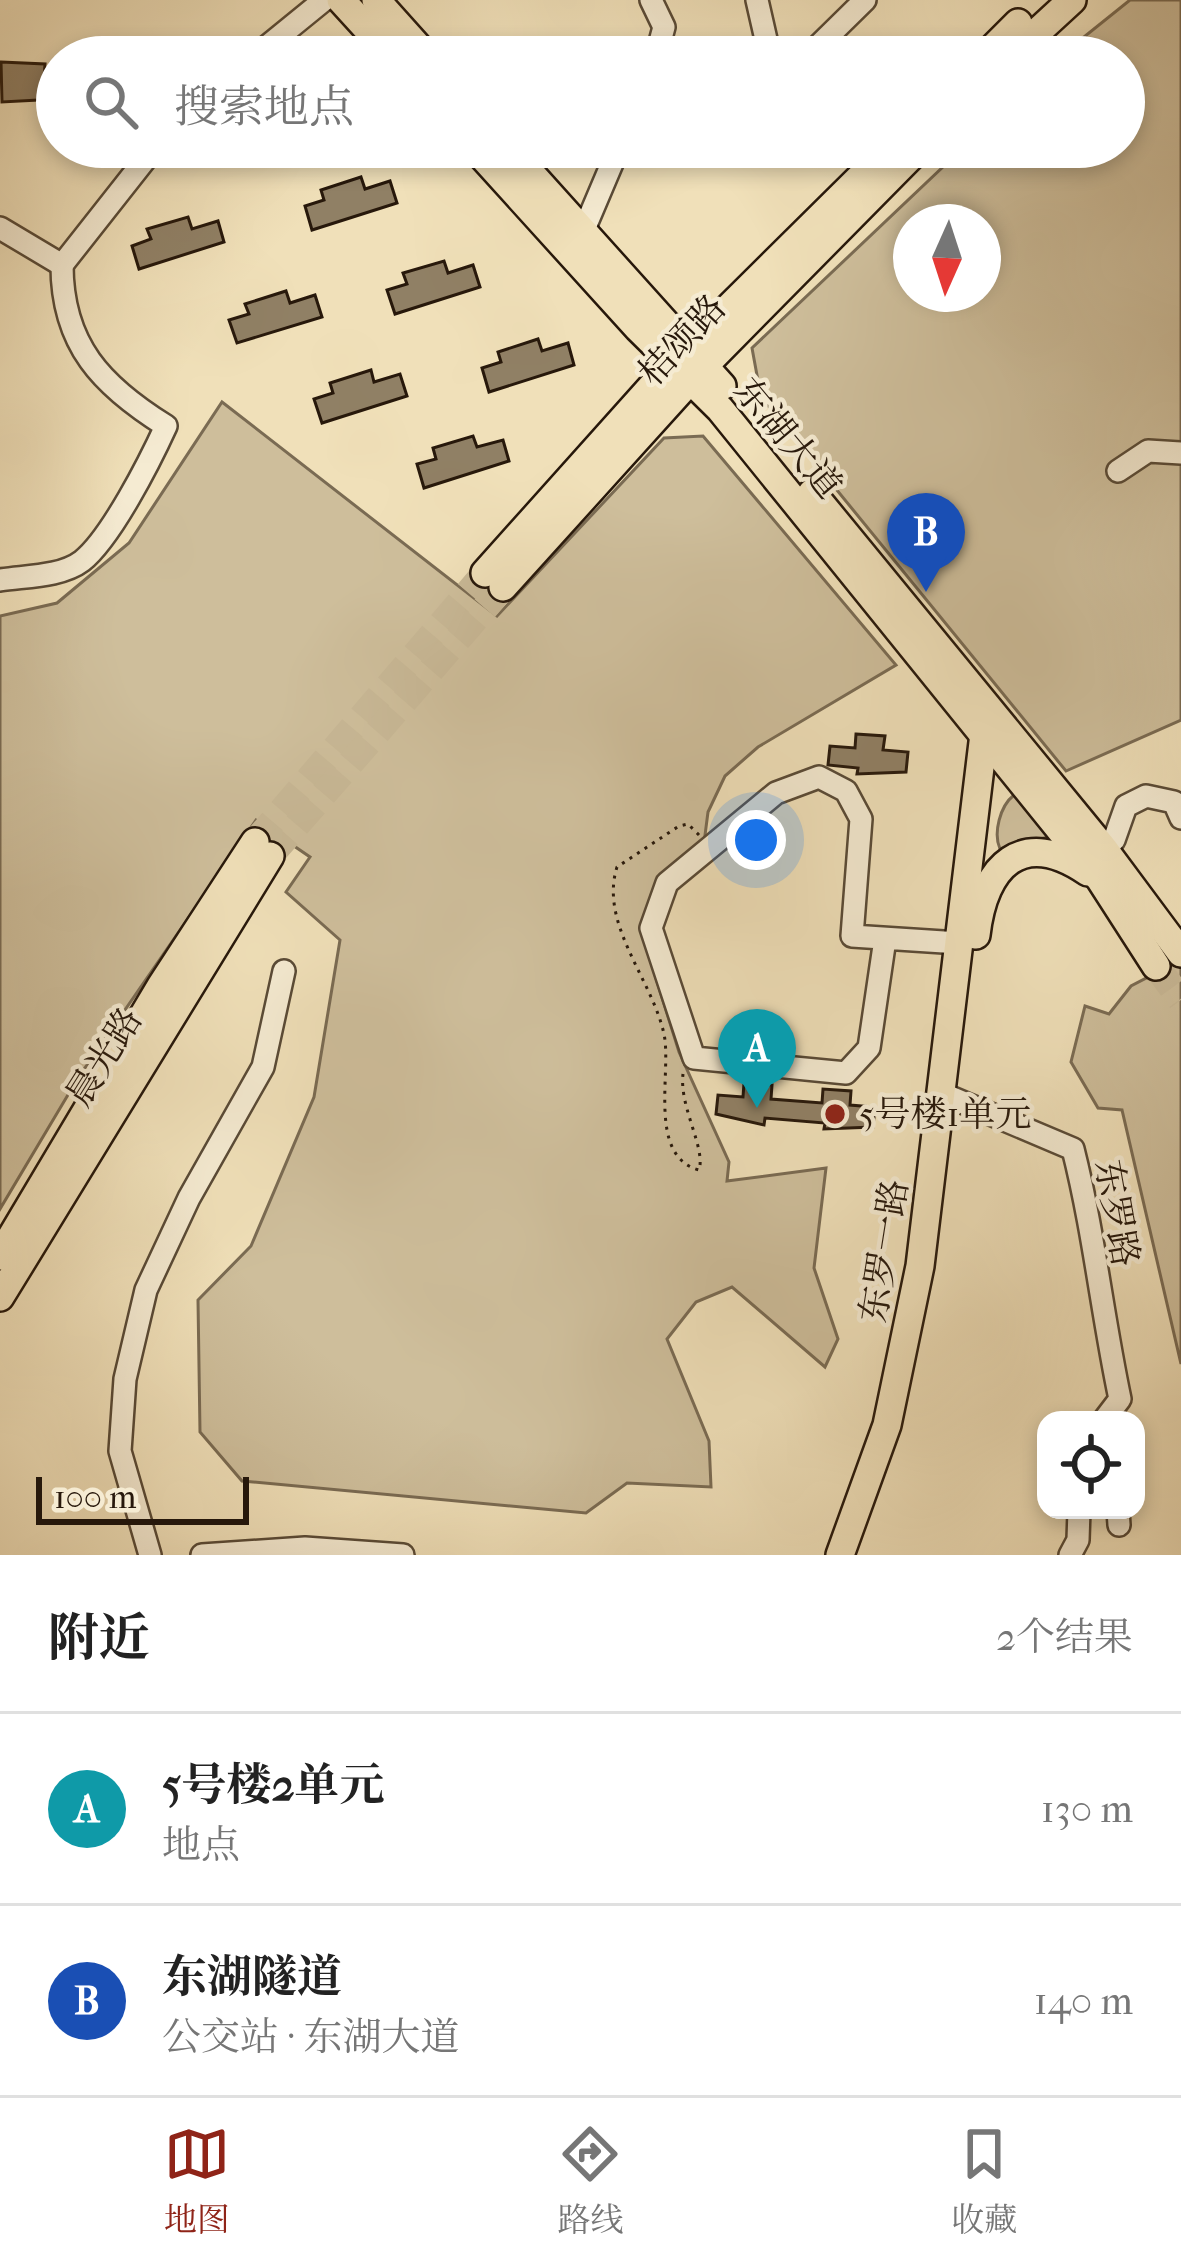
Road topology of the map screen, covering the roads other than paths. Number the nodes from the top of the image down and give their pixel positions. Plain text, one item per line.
1 (324, 0) edge
2 (341, 0) edge
3 (376, 0) edge
4 (651, 0) edge
5 (758, 0) edge
6 (866, 0) edge
7 (1044, 0) edge
8 (1072, 0) edge
9 (280, 36) edge
10 (373, 36) edge
11 (408, 36) edge
12 (662, 36) edge
13 (766, 36) edge
14 (829, 36) edge
15 (1005, 36) edge
16 (1033, 36) edge
17 (139, 168) edge
18 (495, 168) edge
19 (526, 168) edge
20 (610, 168) edge
21 (872, 168) edge
22 (897, 168) edge
23 (0, 228) edge
24 (584, 232) junction
25 (62, 266) junction
26 (735, 316) junction
27 (647, 320) junction
28 (689, 364) junction
29 (728, 405) junction
30 (641, 420) junction
31 (1181, 453) edge
32 (1118, 471) dead end
33 (0, 580) edge
34 (494, 580) tunnel mouth
35 (984, 734) junction
36 (1181, 818) edge
37 (1103, 848) junction
38 (1100, 879) junction
39 (885, 939) junction
40 (959, 943) junction
41 (1168, 960) edge
42 (284, 971) dead end
43 (950, 1097) junction
44 (0, 1256) edge
45 (0, 1297) edge
46 (1111, 1411) edge
47 (1079, 1519) edge
48 (150, 1555) edge
49 (202, 1555) edge
50 (403, 1555) edge
51 (840, 1555) edge
52 (853, 1555) edge
53 (1070, 1555) edge

1 - 9 street
2 - 10 main road
3 - 11 main road
4 - 12 street
5 - 13 street
6 - 14 street
7 - 15 main road
8 - 16 main road
17 - 25 street
18 - 27 main road, 东湖大道
19 - 24 main road, 东湖大道
20 - 24 street
21 - 26 main road, 桔颂路
22 - 26 main road, 桔颂路
23 - 25 street
24 - 27 main road, 东湖大道
25 - 33 street
26 - 27 main road
26 - 28 main road, 桔颂路
26 - 29 main road
27 - 28 main road, 东湖大道
27 - 30 main road
28 - 29 main road, 东湖大道
28 - 30 main road, 桔颂路
29 - 30 main road
29 - 35 main road, 东湖大道
29 - 37 main road, 东湖大道
30 - 34 main road, 桔颂路
31 - 32 street
35 - 38 main road, 东湖大道
35 - 40 main road, 东罗一路
36 - 37 street
37 - 41 main road, 东湖大道
38 - 41 main road, 东湖大道
38 - 43 main road, 东罗一路
39 - 39 street
39 - 40 street
40 - 43 main road, 东罗一路
42 - 48 street
43 - 46 street, 东罗路
43 - 51 main road, 东罗一路
43 - 52 main road, 东罗一路
44 - 45 main road, 晨光路
47 - 53 street
49 - 50 street

